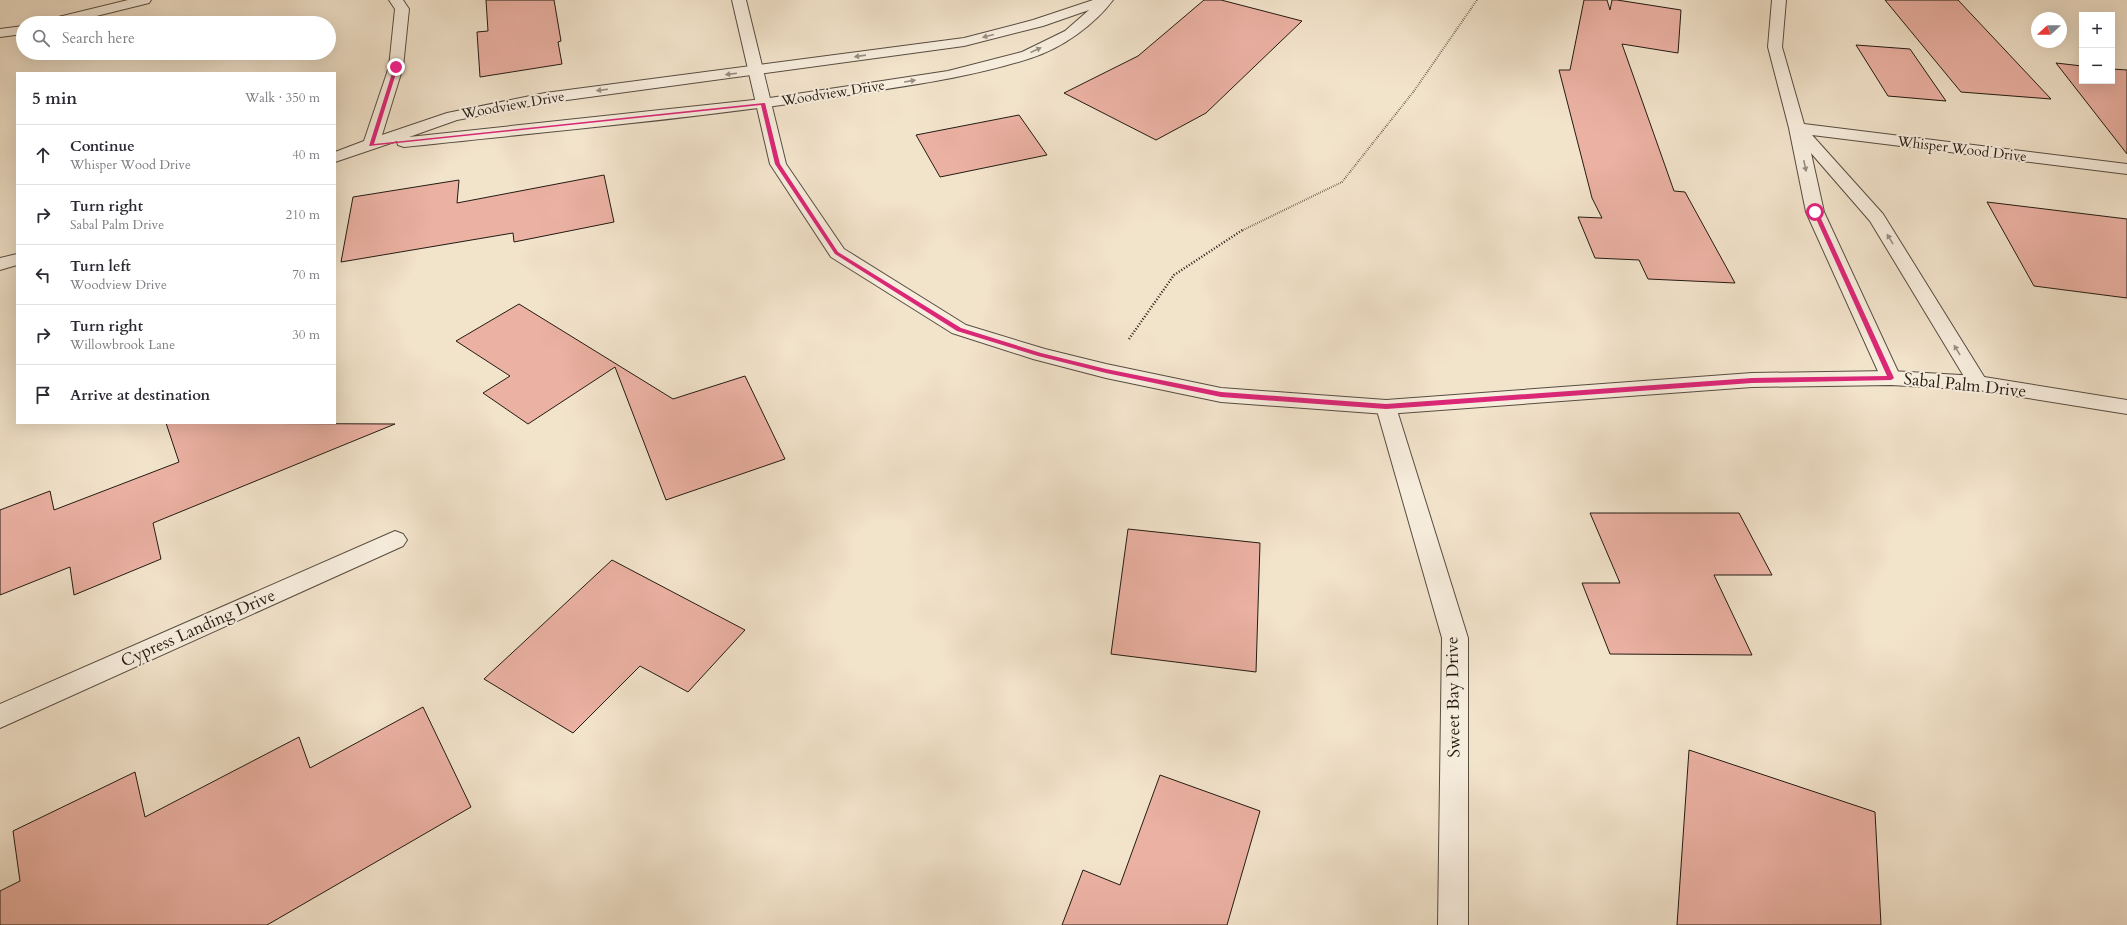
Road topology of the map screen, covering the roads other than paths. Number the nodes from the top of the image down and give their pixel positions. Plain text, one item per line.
1 (144, 0) edge
2 (396, 0) edge
3 (739, 0) edge
4 (1107, 0) edge
5 (1779, 0) edge
6 (79, 16) edge
7 (16, 31) edge
8 (0, 33) edge
9 (756, 70) junction
10 (763, 104) junction
11 (1797, 128) junction
12 (371, 145) junction
13 (336, 157) edge
14 (2127, 169) edge
15 (16, 259) edge
16 (0, 264) edge
17 (1891, 378) junction
18 (1978, 383) junction
19 (1386, 406) junction
20 (2127, 407) edge
21 (396, 540) dead end
22 (0, 716) edge
23 (1453, 925) edge

1 - 6 street
2 - 12 street
3 - 9 street, Sabal Palm Drive
4 -> 9 street, Woodview Drive
10 -> 4 street, Woodview Drive
5 - 11 street
7 - 8 street
9 - 10 street, Sabal Palm Drive
9 -> 12 street, Woodview Drive
10 - 12 street, Woodview Drive
10 - 19 street, Sabal Palm Drive
11 - 14 street, Whisper Wood Drive
11 -> 17 street
18 -> 11 street
12 - 13 street, Woodview Drive
15 - 16 street
17 - 18 street, Sabal Palm Drive
17 - 19 street, Sabal Palm Drive
18 - 20 street, Sabal Palm Drive
19 - 23 street, Sweet Bay Drive
21 - 22 street, Cypress Landing Drive

